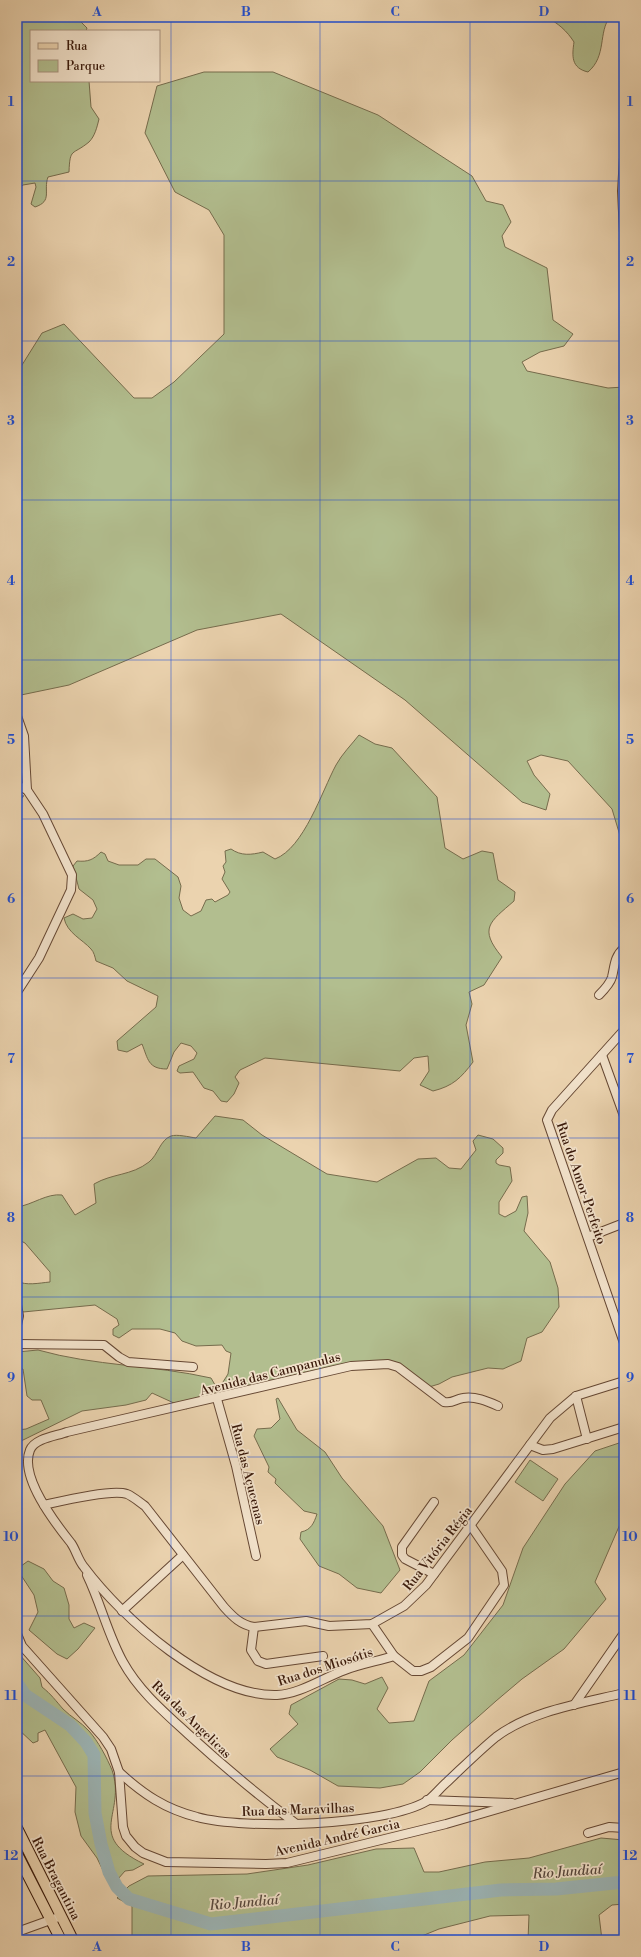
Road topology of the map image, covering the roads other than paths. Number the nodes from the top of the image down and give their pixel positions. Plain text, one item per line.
1 (624, 157) edge
2 (624, 233) edge
3 (17, 716) edge
4 (17, 785) edge
5 (27, 790) junction
6 (624, 948) edge
7 (17, 992) edge
8 (599, 995) dead end
9 (624, 1030) edge
10 (602, 1055) junction
11 (621, 1099) edge
12 (624, 1116) edge
13 (624, 1223) edge
14 (588, 1236) junction
15 (17, 1306) edge
16 (17, 1325) edge
17 (624, 1343) edge
18 (17, 1344) edge
19 (193, 1367) dead end
20 (624, 1381) edge
21 (576, 1396) junction
22 (217, 1398) junction
23 (498, 1406) dead end
24 (624, 1427) edge
25 (587, 1439) junction
26 (37, 1442) joint
27 (530, 1445) junction
28 (434, 1502) dead end
29 (44, 1505) junction
30 (471, 1526) junction
31 (183, 1555) junction
32 (256, 1556) dead end
33 (83, 1566) junction
34 (434, 1574) junction
35 (122, 1611) junction
36 (372, 1624) junction
37 (254, 1627) junction
38 (624, 1633) edge
39 (17, 1634) edge
40 (19, 1648) edge
41 (323, 1656) dead end
42 (394, 1656) junction
43 (624, 1693) edge
44 (574, 1705) junction
45 (119, 1772) junction
46 (624, 1772) edge
47 (427, 1800) junction
48 (521, 1804) junction
49 (295, 1823) junction
50 (17, 1828) edge
51 (624, 1828) edge
52 (588, 1833) dead end
53 (17, 1854) edge
54 (62, 1915) junction
55 (51, 1920) junction
56 (17, 1932) edge
57 (61, 1940) edge
58 (73, 1940) edge

1 - 2 street
3 - 5 street
4 - 5 street
5 - 7 street
6 - 8 street
9 - 10 street, Rua do Amor-Perfeito
10 - 11 street
10 - 14 street, Rua do Amor-Perfeito
11 - 12 street
13 - 14 street
14 - 17 street, Rua do Amor-Perfeito
15 - 16 street
18 - 19 street
20 - 21 street
21 - 25 street
21 - 27 street, Rua Vitória Régia
22 - 23 street, Avenida das Campanulas
22 - 26 street, Avenida das Campanulas
22 - 32 street, Rua das Açucenas
24 - 25 street
25 - 27 street
26 - 29 street, Rua dos Miosótis
27 - 30 street, Rua Vitória Régia
28 - 34 street
29 - 31 street, Rua Vitória Régia
29 - 33 street, Rua dos Miosótis
30 - 34 street, Rua Vitória Régia
30 - 42 street
31 - 35 street
31 - 37 street, Rua Vitória Régia
33 - 35 street, Rua dos Miosótis
33 - 49 street, Rua das Angelicas
34 - 36 street, Rua Vitória Régia
35 - 42 street, Rua dos Miosótis
36 - 37 street, Rua Vitória Régia
36 - 42 street
37 - 41 street
38 - 44 street
39 - 40 street, Avenida André Garcia
40 - 45 street, Avenida André Garcia
43 - 44 street, Rua das Maravilhas
44 - 47 street, Rua das Maravilhas
45 - 48 street, Avenida André Garcia
45 - 49 street, Rua das Maravilhas
46 - 48 street, Avenida André Garcia
47 - 48 street
47 - 49 street, Rua das Maravilhas
50 - 54 main road, Rua Bragantina
51 - 52 street
53 - 55 main road, Rua Bragantina
54 - 55 street
54 - 58 main road, Rua Bragantina
55 - 56 street
55 - 57 main road, Rua Bragantina

